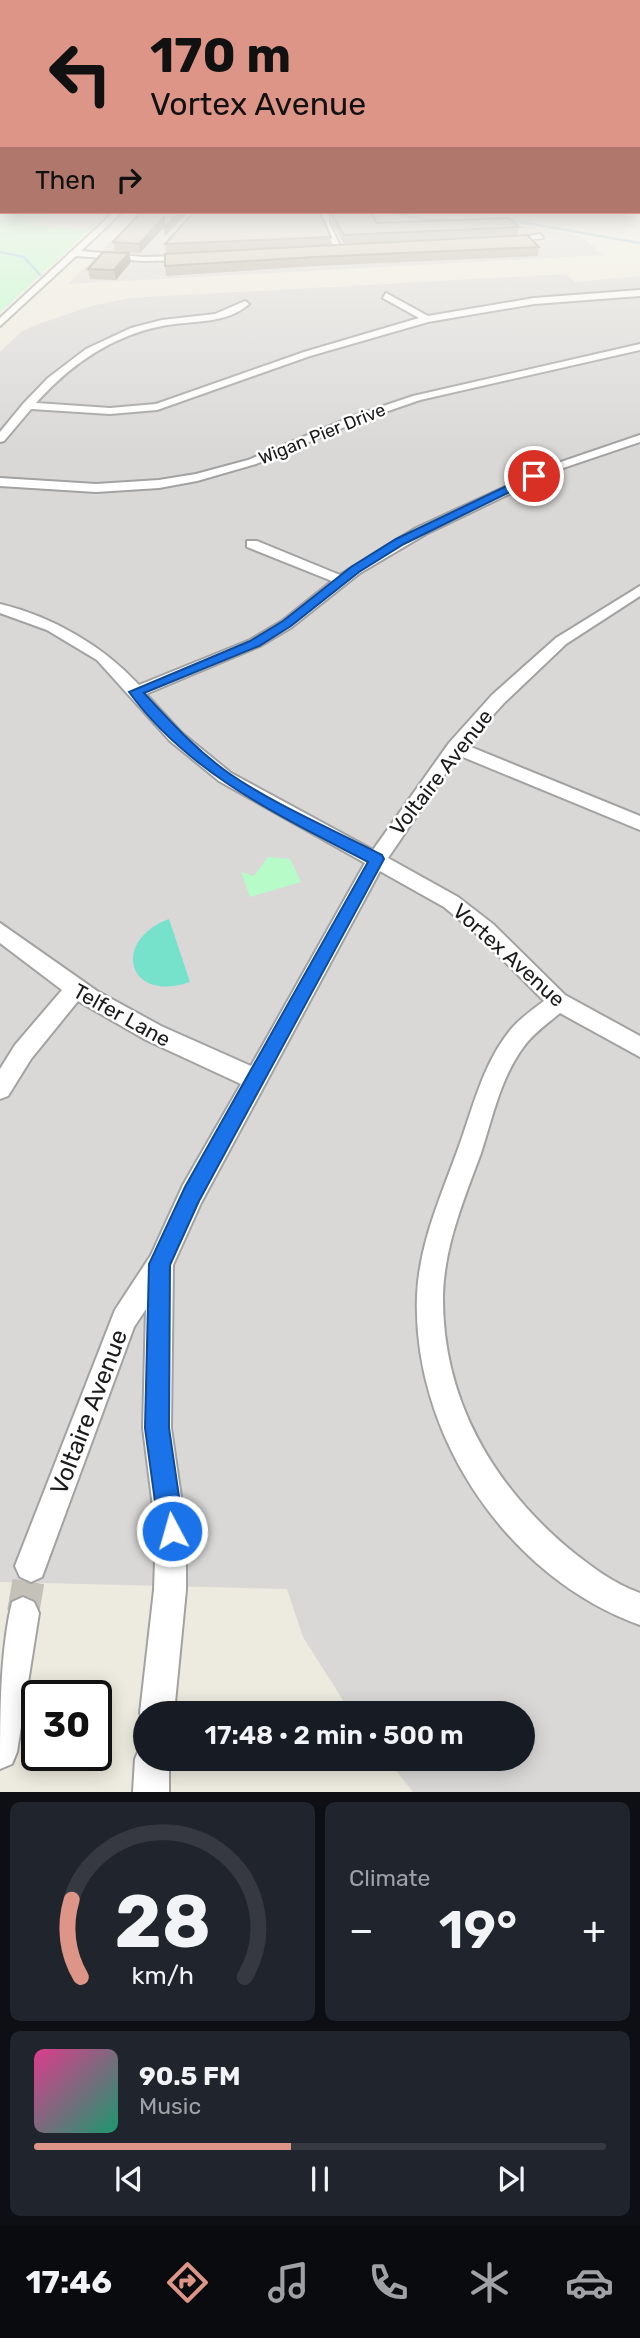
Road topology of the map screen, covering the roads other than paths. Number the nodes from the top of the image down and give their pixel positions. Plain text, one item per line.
1 (43, 283) edge
2 (640, 293) edge
3 (386, 296) dead end
4 (245, 304) dead end
5 (427, 319) junction
6 (0, 323) edge
7 (640, 346) edge
8 (27, 406) junction
9 (640, 438) edge
10 (0, 439) edge
11 (0, 482) edge
12 (252, 544) dead end
13 (341, 580) junction
14 (640, 590) edge
15 (0, 608) edge
16 (136, 692) junction
17 (455, 747) junction
18 (640, 823) edge
19 (377, 859) junction
20 (0, 931) edge
21 (75, 990) junction
22 (558, 1002) junction
23 (640, 1047) edge
24 (255, 1079) junction
25 (0, 1089) edge
26 (160, 1264) junction
27 (31, 1566) tunnel mouth
28 (640, 1609) edge
29 (23, 1614) tunnel mouth
30 (158, 1701) edge
31 (0, 1752) edge
32 (152, 1771) edge
33 (151, 1792) edge

1 - 6 street
2 - 5 street
3 - 5 street
4 - 8 street
5 - 8 street
7 - 11 street, Wigan Pier Drive
8 - 10 street
9 - 13 street
12 - 13 street
13 - 16 street
14 - 17 street, Voltaire Avenue
15 - 16 street, Vortex Avenue
16 - 19 street, Vortex Avenue
17 - 18 street
17 - 19 street, Voltaire Avenue
19 - 22 street, Vortex Avenue
19 - 24 street, Voltaire Avenue
20 - 21 street, Telfer Lane
21 - 24 street, Telfer Lane
21 - 25 street
22 - 23 street, Vortex Avenue
22 - 28 street
24 - 26 street, Voltaire Avenue
26 - 27 street, Voltaire Avenue
26 - 30 street, Voltaire Avenue
29 - 31 street
32 - 33 street

